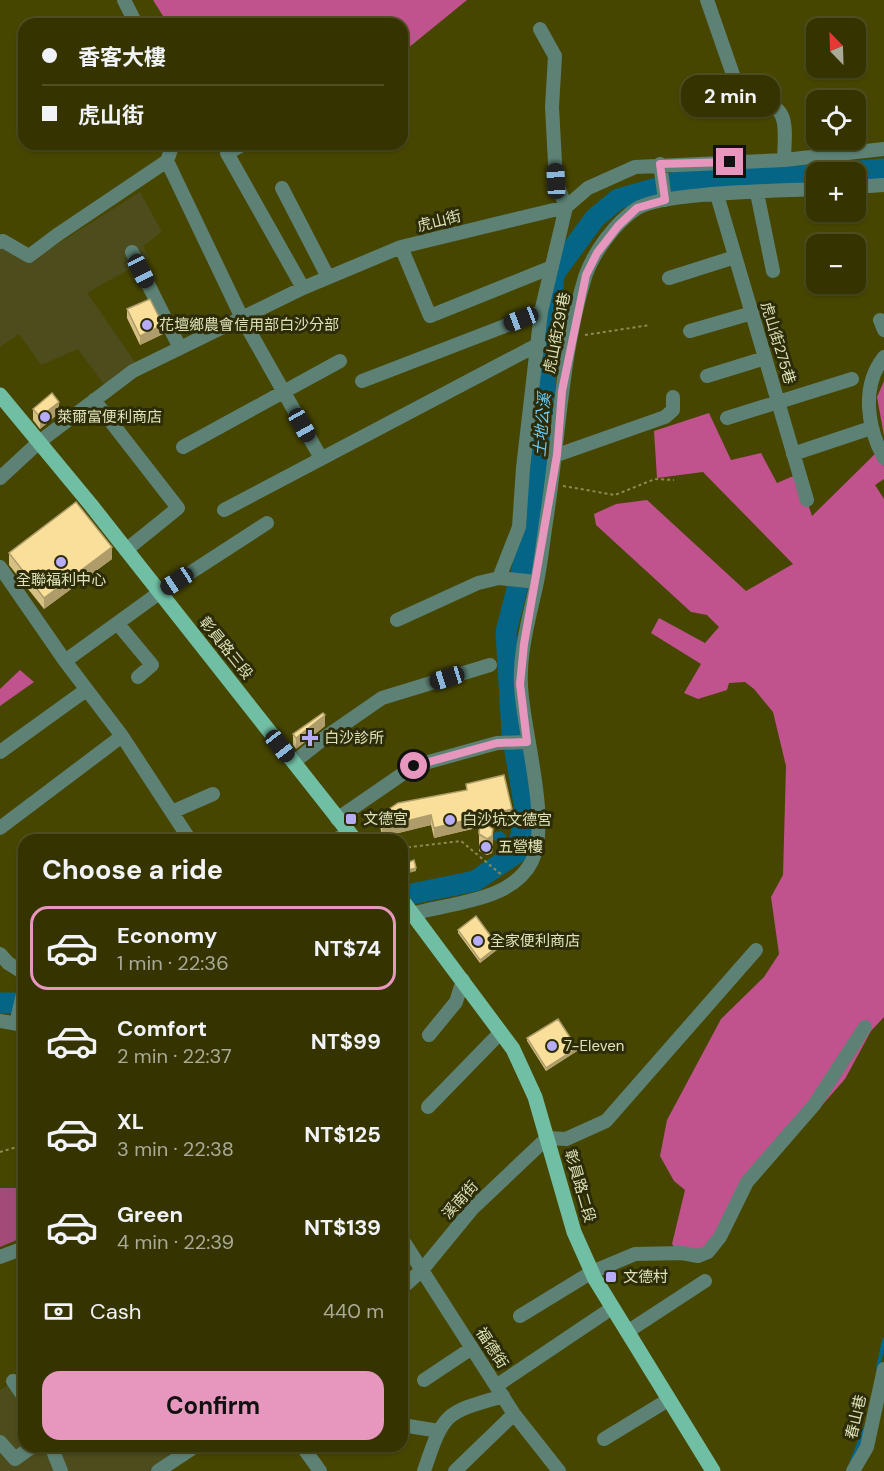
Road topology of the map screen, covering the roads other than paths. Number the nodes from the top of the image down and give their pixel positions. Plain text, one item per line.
1 (124, 0) edge
2 (707, 0) edge
3 (133, 18) edge
4 (540, 29) dead end
5 (884, 149) edge
6 (171, 150) edge
7 (233, 150) edge
8 (784, 160) junction
9 (167, 161) junction
10 (660, 164) junction
11 (884, 185) edge
12 (866, 186) edge
13 (282, 188) dead end
14 (806, 190) edge
15 (757, 193) junction
16 (717, 195) junction
17 (665, 200) junction
18 (566, 207) junction
19 (0, 242) edge
20 (401, 247) junction
21 (132, 252) dead end
22 (735, 257) junction
23 (552, 267) junction
24 (773, 271) dead end
25 (328, 277) junction
26 (669, 278) dead end
27 (303, 288) junction
28 (541, 312) junction
29 (752, 313) junction
30 (242, 318) junction
31 (690, 331) dead end
32 (538, 344) junction
33 (179, 346) junction
34 (884, 357) edge
35 (765, 358) junction
36 (340, 361) dead end
37 (707, 376) dead end
38 (852, 380) dead end
39 (362, 381) dead end
40 (283, 391) junction
41 (0, 395) edge
42 (673, 397) dead end
43 (94, 400) junction
44 (778, 403) junction
45 (727, 418) dead end
46 (864, 430) dead end
47 (39, 442) junction
48 (183, 447) dead end
49 (793, 454) junction
50 (557, 455) junction
51 (321, 458) junction
52 (884, 458) edge
53 (0, 478) edge
54 (807, 500) dead end
55 (224, 510) dead end
56 (267, 524) dead end
57 (126, 550) junction
58 (0, 567) edge
59 (503, 578) junction
60 (533, 582) junction
61 (159, 593) junction
62 (397, 620) dead end
63 (118, 624) junction
64 (65, 661) junction
65 (490, 665) dead end
66 (138, 677) dead end
67 (86, 690) junction
68 (122, 736) junction
69 (524, 742) junction
70 (0, 752) edge
71 (294, 762) junction
72 (213, 794) dead end
73 (172, 812) junction
74 (337, 819) junction
75 (0, 828) edge
76 (186, 834) edge
77 (350, 834) edge
78 (408, 909) edge
79 (408, 911) edge
80 (756, 950) dead end
81 (0, 954) edge
82 (18, 969) edge
83 (463, 980) junction
84 (0, 1021) edge
85 (18, 1022) edge
86 (865, 1027) dead end
87 (501, 1032) junction
88 (429, 1035) dead end
89 (428, 1107) dead end
90 (547, 1138) junction
91 (408, 1248) edge
92 (18, 1250) edge
93 (0, 1257) edge
94 (422, 1270) junction
95 (592, 1272) junction
96 (705, 1281) dead end
97 (408, 1283) edge
98 (612, 1308) junction
99 (520, 1316) dead end
100 (627, 1332) junction
101 (472, 1348) junction
102 (884, 1369) edge
103 (424, 1380) dead end
104 (13, 1381) dead end
105 (18, 1388) edge
106 (499, 1391) junction
107 (668, 1400) junction
108 (514, 1413) junction
109 (408, 1426) edge
110 (439, 1431) junction
111 (604, 1439) dead end
112 (0, 1442) edge
113 (25, 1452) edge
114 (53, 1452) edge
115 (187, 1452) edge
116 (306, 1452) edge
117 (316, 1469) edge
118 (61, 1471) edge
119 (159, 1471) edge
120 (424, 1471) edge
121 (455, 1471) edge
122 (559, 1471) edge
123 (713, 1471) edge
124 (853, 1471) edge

1 - 3 street
2 - 8 street
4 - 18 street
5 - 8 street, 虎山街
6 - 9 street
7 - 27 street
8 - 10 street, 虎山街
9 - 19 street
9 - 30 street
10 - 17 street
10 - 18 street, 虎山街
11 - 12 street
13 - 25 street
14 - 15 street, 虎山街291巷
15 - 16 street, 虎山街291巷
15 - 24 street
16 - 17 street, 虎山街291巷
16 - 22 street, 虎山街275巷
17 - 50 street, 虎山街291巷
18 - 20 street, 虎山街
18 - 23 street
20 - 23 street
20 - 25 street, 虎山街
21 - 33 street
22 - 26 street
22 - 29 street, 虎山街275巷
23 - 28 street
25 - 27 street, 虎山街
27 - 30 street, 虎山街
28 - 32 street
28 - 39 street
29 - 31 street
29 - 35 street, 虎山街275巷
30 - 33 street, 虎山街
30 - 40 street
32 - 51 street
32 - 59 street
33 - 43 street, 虎山街
34 - 52 street
35 - 37 street
35 - 44 street, 虎山街275巷
36 - 40 street
38 - 44 street
40 - 48 street
40 - 51 street
41 - 47 main road, 彰員路三段
42 - 50 street
43 - 47 street, 虎山街
43 - 57 street
44 - 45 street
44 - 49 street, 虎山街275巷
46 - 49 street
47 - 53 street, 虎山街
47 - 57 main road, 彰員路三段
49 - 54 street, 虎山街275巷
50 - 60 street, 虎山街291巷
51 - 55 street
56 - 61 street
57 - 61 main road, 彰員路三段
58 - 64 street
59 - 60 street
59 - 62 street
60 - 69 street, 虎山街291巷
61 - 63 street
61 - 71 main road, 彰員路三段
63 - 64 street
63 - 66 street
64 - 67 street
65 - 71 street
67 - 68 street
67 - 70 street
68 - 73 street
68 - 75 street
69 - 74 street
69 - 78 street, 虎山街291巷
71 - 74 main road, 彰員路三段
72 - 73 street
73 - 76 street
74 - 77 main road, 彰員路三段
79 - 83 main road, 彰員路二段
80 - 90 street
81 - 82 street
83 - 87 main road, 彰員路二段
83 - 88 street
84 - 85 street
86 - 95 street
87 - 89 street
87 - 90 main road, 彰員路二段
90 - 94 street, 溪南街
90 - 95 main road, 彰員路二段
91 - 94 street, 福德街
92 - 93 street
94 - 97 street, 溪南街
94 - 101 street, 福德街
95 - 98 main road, 彰員路二段
95 - 99 street
96 - 100 street
98 - 100 main road, 彰員路二段
98 - 106 street
100 - 107 main road, 彰員路二段
101 - 103 street
101 - 106 street, 福德街
102 - 124 street, 春山巷
104 - 105 street
106 - 108 street, 福德街
106 - 110 street
107 - 111 street
107 - 123 main road, 彰員路二段
108 - 121 street
108 - 122 street, 福德街
109 - 110 street
110 - 120 street
112 - 113 street
114 - 118 street
115 - 119 street
116 - 117 street

